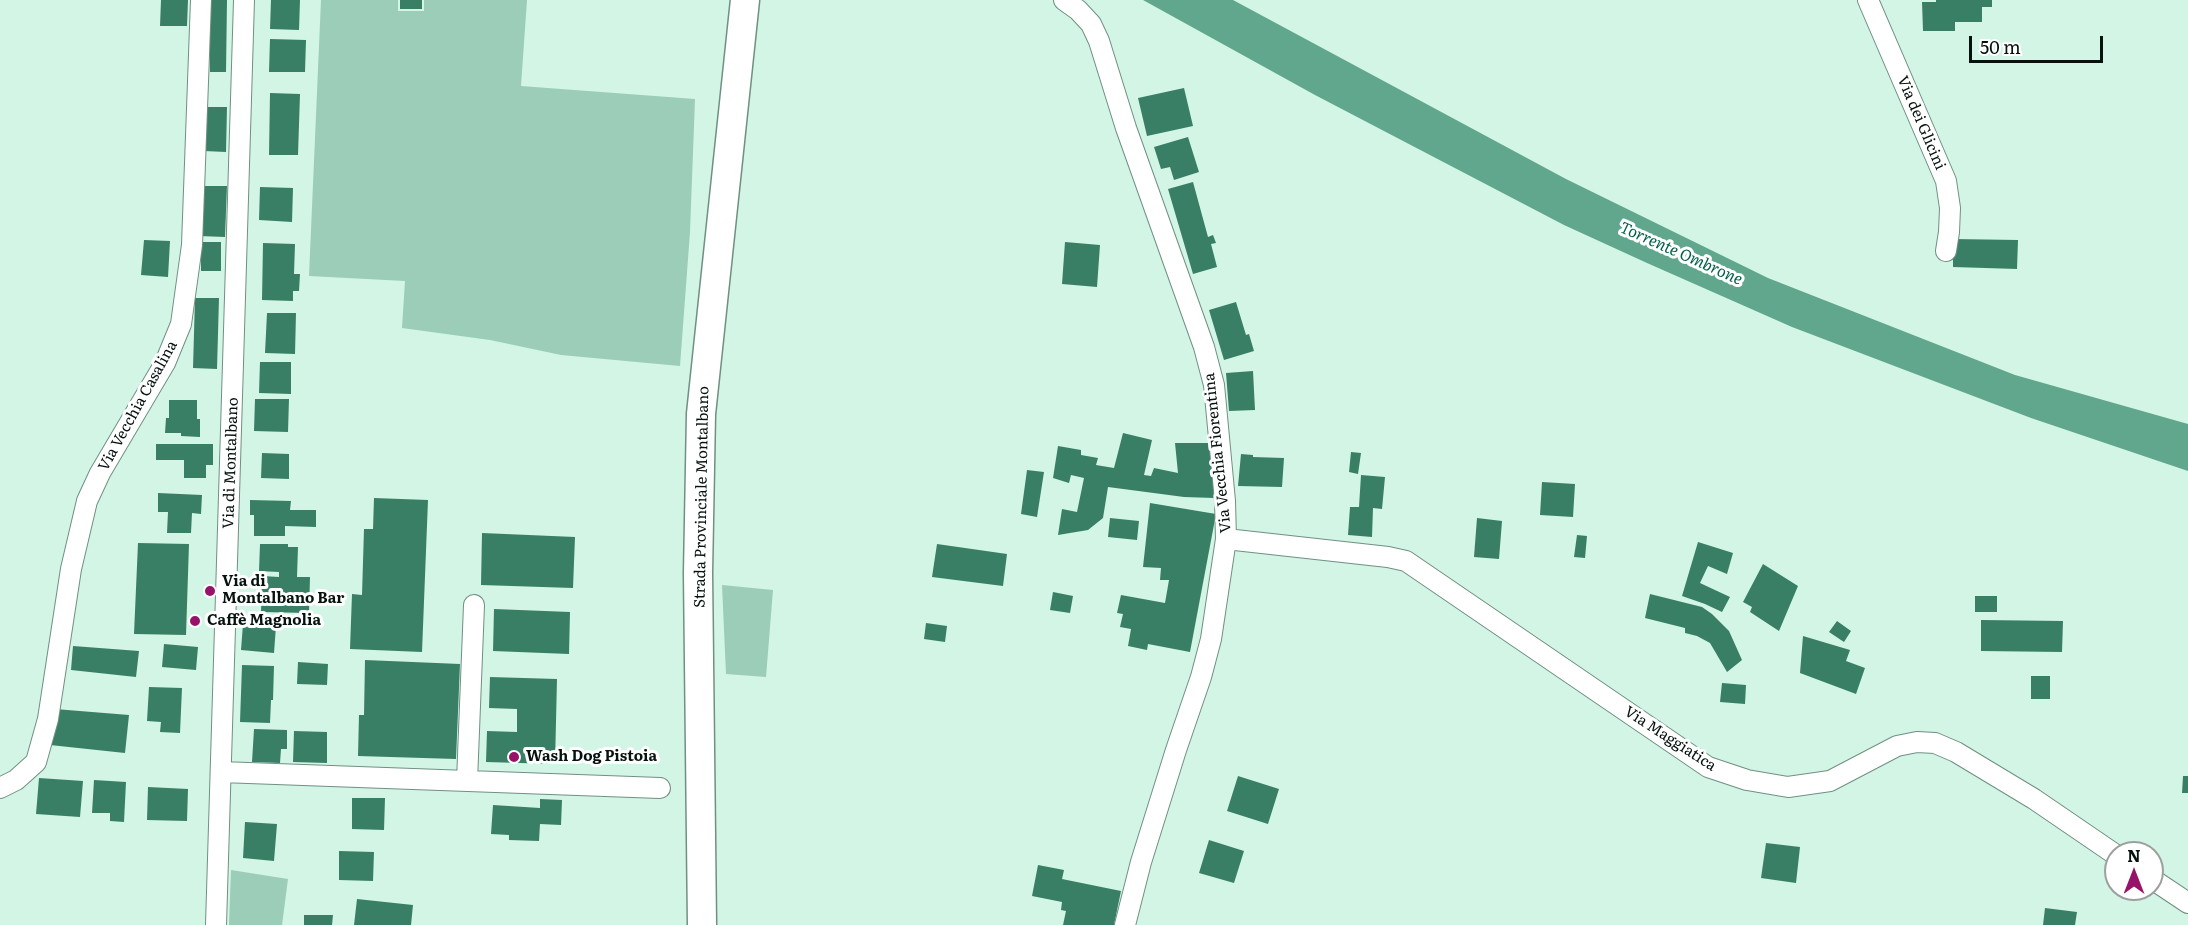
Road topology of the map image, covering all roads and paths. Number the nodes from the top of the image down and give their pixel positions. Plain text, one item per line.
1 (201, 0) edge
2 (244, 0) edge
3 (745, 0) edge
4 (1064, 0) edge
5 (1868, 0) edge
6 (1946, 251) dead end
7 (1226, 539) junction
8 (474, 605) dead end
9 (221, 772) junction
10 (467, 781) junction
11 (0, 788) edge
12 (660, 788) dead end
13 (2104, 847) edge
14 (2164, 887) edge
15 (2188, 903) edge
16 (216, 925) edge
17 (702, 925) edge
18 (1125, 925) edge

1 - 11 street, Via Vecchia Casalina
2 - 9 street, Via di Montalbano
3 - 17 main road, Strada Provinciale Montalbano
4 - 7 street, Via Vecchia Fiorentina
5 - 6 street, Via dei Glicini
7 - 13 street, Via Maggiatica
7 - 18 street, Via Vecchia Fiorentina
8 - 10 street
9 - 10 street
9 - 16 street, Via di Montalbano
10 - 12 street
14 - 15 street

